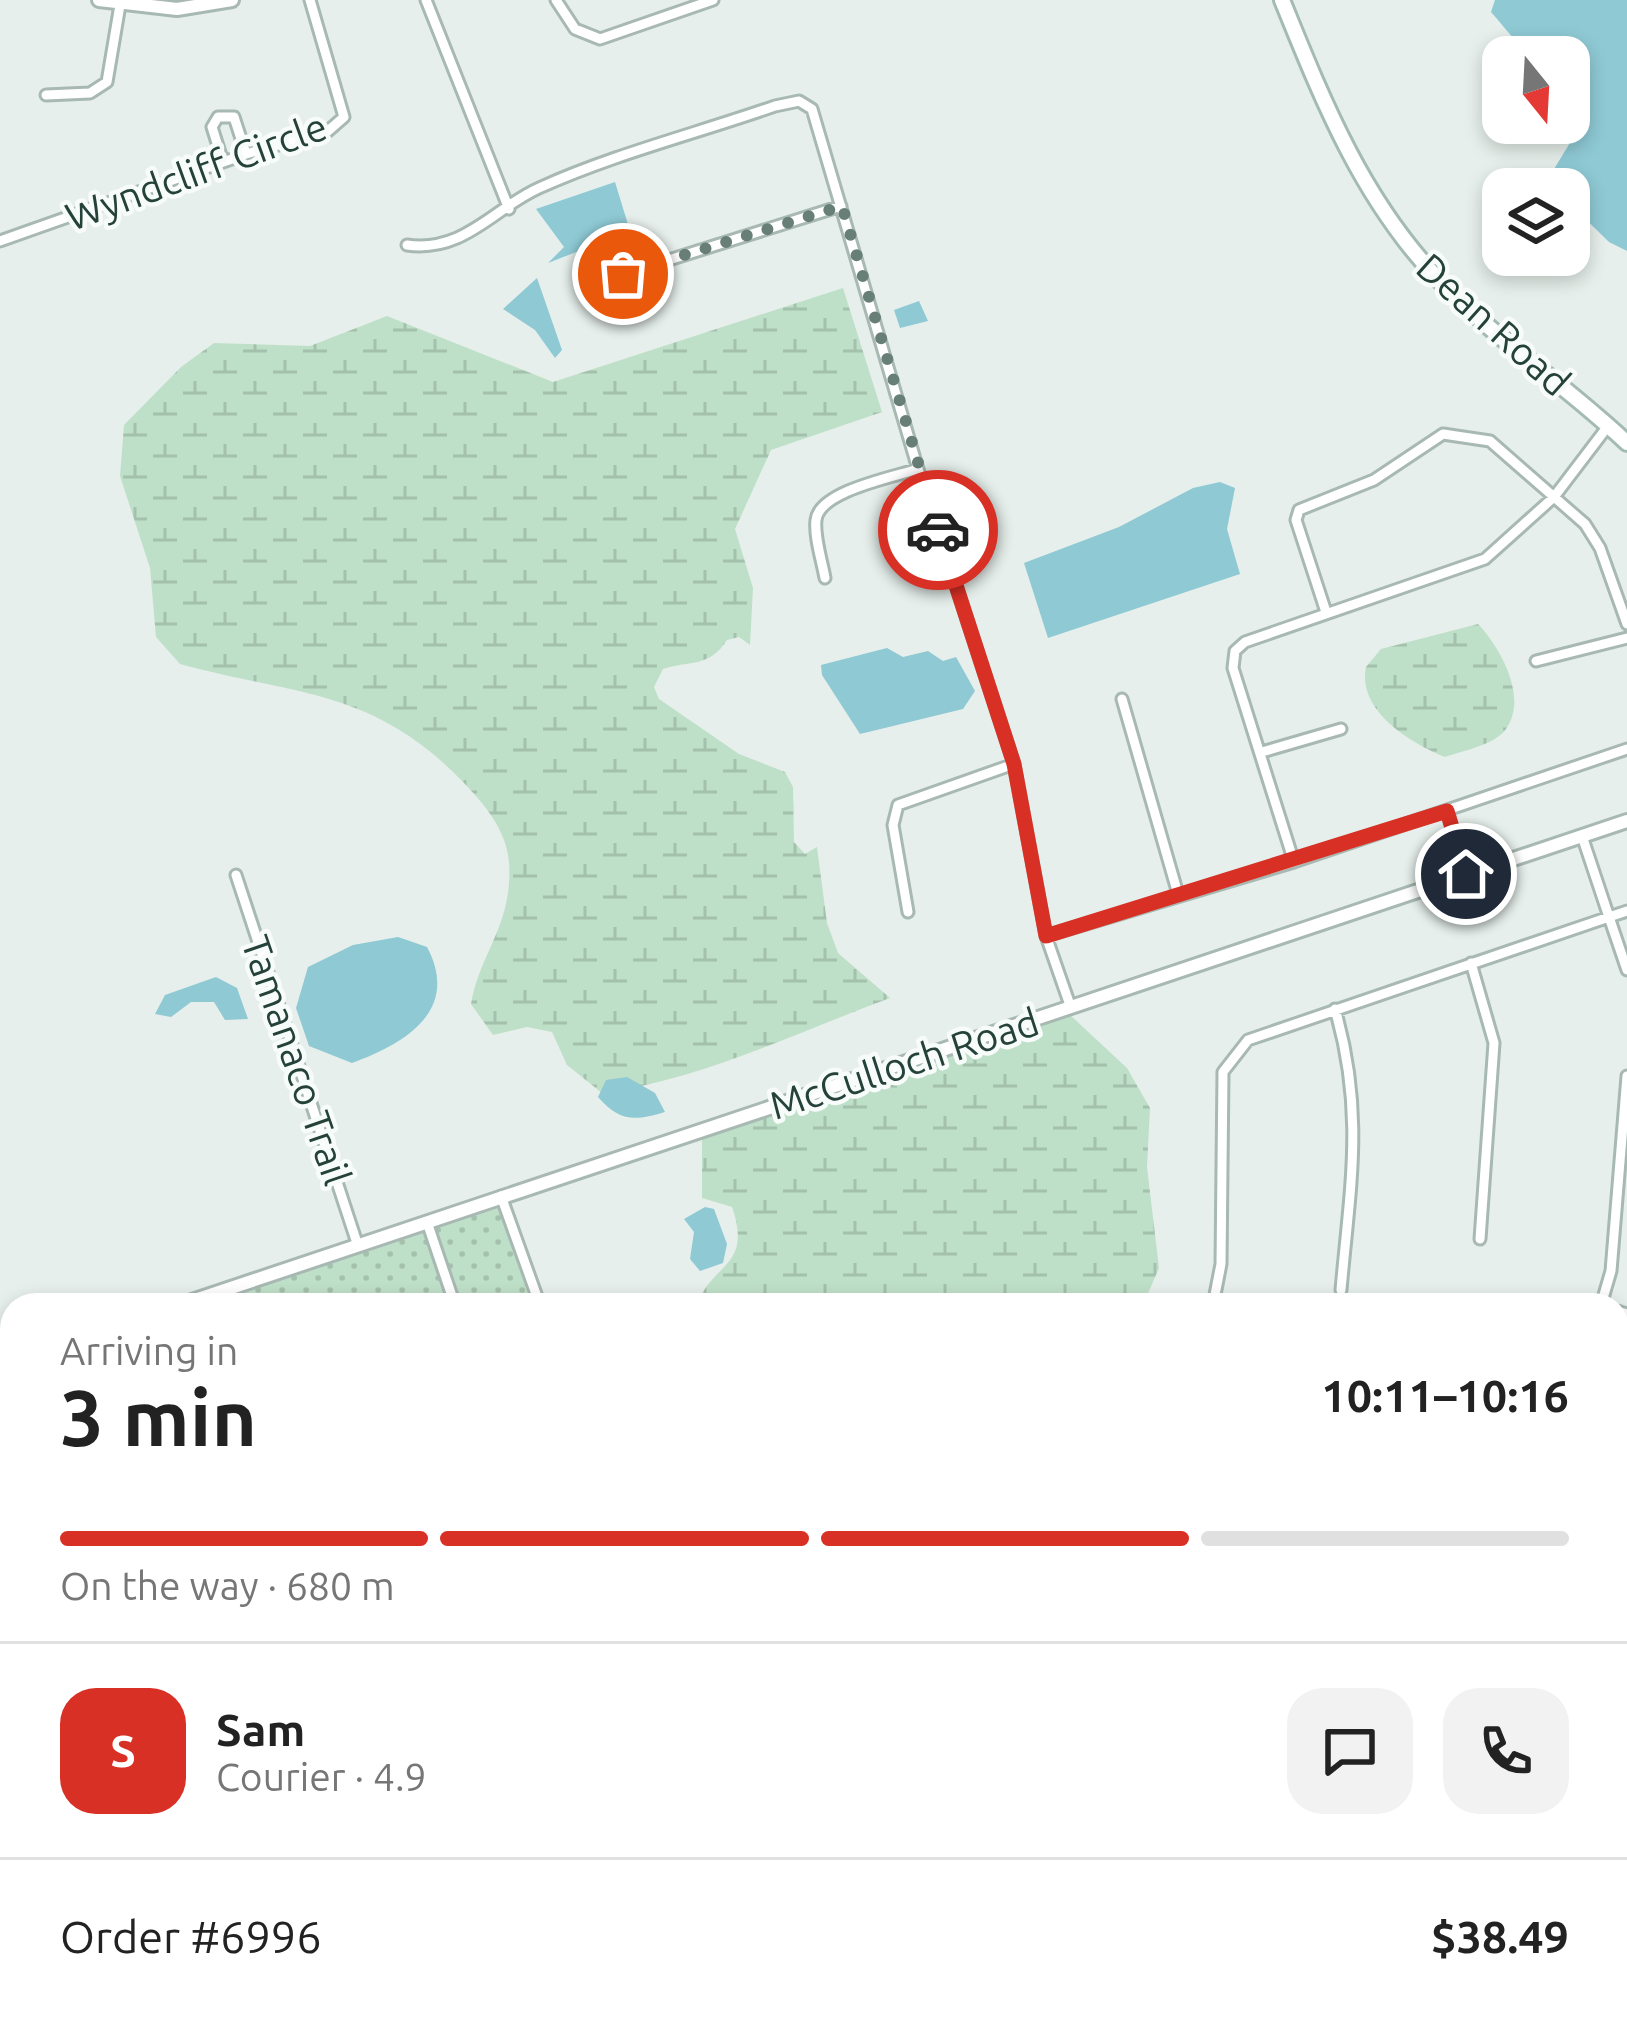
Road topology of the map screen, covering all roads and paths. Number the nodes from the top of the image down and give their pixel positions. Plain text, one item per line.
1 (99, 0) edge
2 (232, 0) edge
3 (310, 0) edge
4 (426, 0) edge
5 (556, 0) edge
6 (713, 0) edge
7 (1282, 0) edge
8 (120, 5) junction
9 (46, 95) dead end
10 (246, 154) junction
11 (223, 162) junction
12 (842, 206) junction
13 (509, 209) junction
14 (0, 241) edge
15 (407, 245) dead end
16 (623, 274) dead end
17 (1608, 426) junction
18 (1627, 443) edge
19 (918, 469) junction
20 (1553, 497) junction
21 (825, 578) dead end
22 (1326, 612) junction
23 (1627, 624) edge
24 (1627, 638) edge
25 (1536, 661) dead end
26 (1122, 699) dead end
27 (1341, 729) dead end
28 (1627, 749) edge
29 (1262, 752) junction
30 (1014, 764) junction
31 (1447, 811) junction
32 (1627, 821) edge
33 (1582, 836) junction
34 (1294, 862) junction
35 (236, 874) dead end
36 (1466, 874) junction
37 (1178, 893) junction
38 (1627, 911) edge
39 (908, 912) dead end
40 (1610, 917) junction
41 (1046, 936) junction
42 (1471, 963) junction
43 (1627, 970) edge
44 (1071, 1008) junction
45 (1335, 1010) junction
46 (1627, 1076) edge
47 (501, 1196) junction
48 (427, 1222) junction
49 (1480, 1239) dead end
50 (358, 1246) junction
51 (1341, 1290) dead end
52 (216, 1293) edge
53 (451, 1293) edge
54 (536, 1293) edge
55 (1215, 1293) edge
56 (1605, 1293) edge

1 - 8 street
2 - 8 street
3 - 10 street, Wyndcliff Circle
4 - 13 street
5 - 6 street
7 - 17 main road, Dean Road
8 - 9 street
10 - 11 street, Wyndcliff Circle
10 - 11 street
11 - 14 street, Wyndcliff Circle
12 - 13 street
12 - 16 street
12 - 19 street
13 - 15 street
17 - 18 main road, Dean Road
17 - 20 street
19 - 21 street
19 - 30 street
20 - 22 street
20 - 22 street
20 - 23 street
22 - 29 street
24 - 25 street
26 - 37 street
27 - 29 street
28 - 31 street
29 - 34 street
30 - 39 street
30 - 41 street
31 - 34 street
31 - 36 street
32 - 33 street, McCulloch Road
33 - 36 street, McCulloch Road
33 - 40 street
34 - 37 street
35 - 50 street, Tamanaco Trail
36 - 44 street, McCulloch Road
37 - 41 street
38 - 40 street
40 - 42 street
40 - 43 street
41 - 44 street
42 - 45 street
42 - 49 street
44 - 47 street, McCulloch Road
45 - 51 street
45 - 55 street
46 - 56 street
47 - 48 street, McCulloch Road
47 - 54 street
48 - 50 street, McCulloch Road
48 - 53 street
50 - 52 street, McCulloch Road

